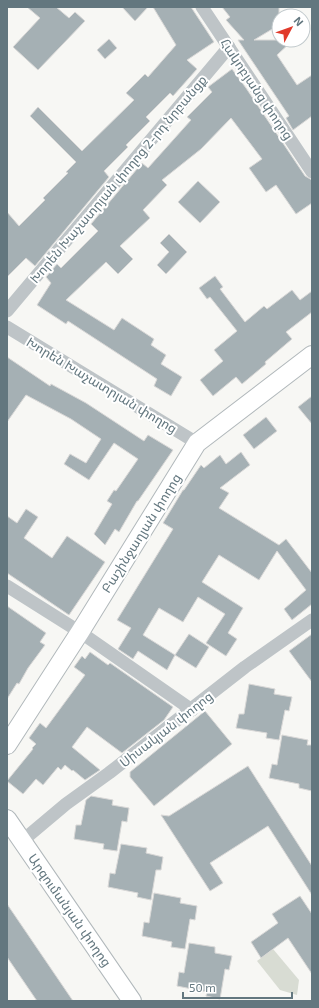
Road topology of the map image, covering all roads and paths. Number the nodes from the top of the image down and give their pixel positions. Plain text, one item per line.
1 (202, 7) edge
2 (229, 47) junction
3 (312, 172) edge
4 (7, 311) edge
5 (7, 327) edge
6 (312, 355) edge
7 (197, 443) junction
8 (7, 586) edge
9 (312, 620) edge
10 (80, 632) junction
11 (192, 710) junction
12 (7, 745) edge
13 (7, 819) edge
14 (22, 841) junction
15 (132, 1001) edge

1 - 2 street, Հակոբյանց փողոց
2 - 3 street, Հակոբյանց փողոց
2 - 4 street, Խորեն Խաչատրյան փողոց 2-րդ նրբանցք
5 - 7 street, Խորեն Խաչատրյան փողոց
6 - 7 main road, Բաշինջաղյան փողոց
7 - 10 main road, Բաշինջաղյան փողոց
8 - 10 street
9 - 11 street, Սիսակյան փողոց
10 - 11 street
10 - 12 main road, Բաշինջաղյան փողոց
11 - 14 street, Սիսակյան փողոց
13 - 14 main road, Արզումանյան փողոց
14 - 15 main road, Արզումանյան փողոց

